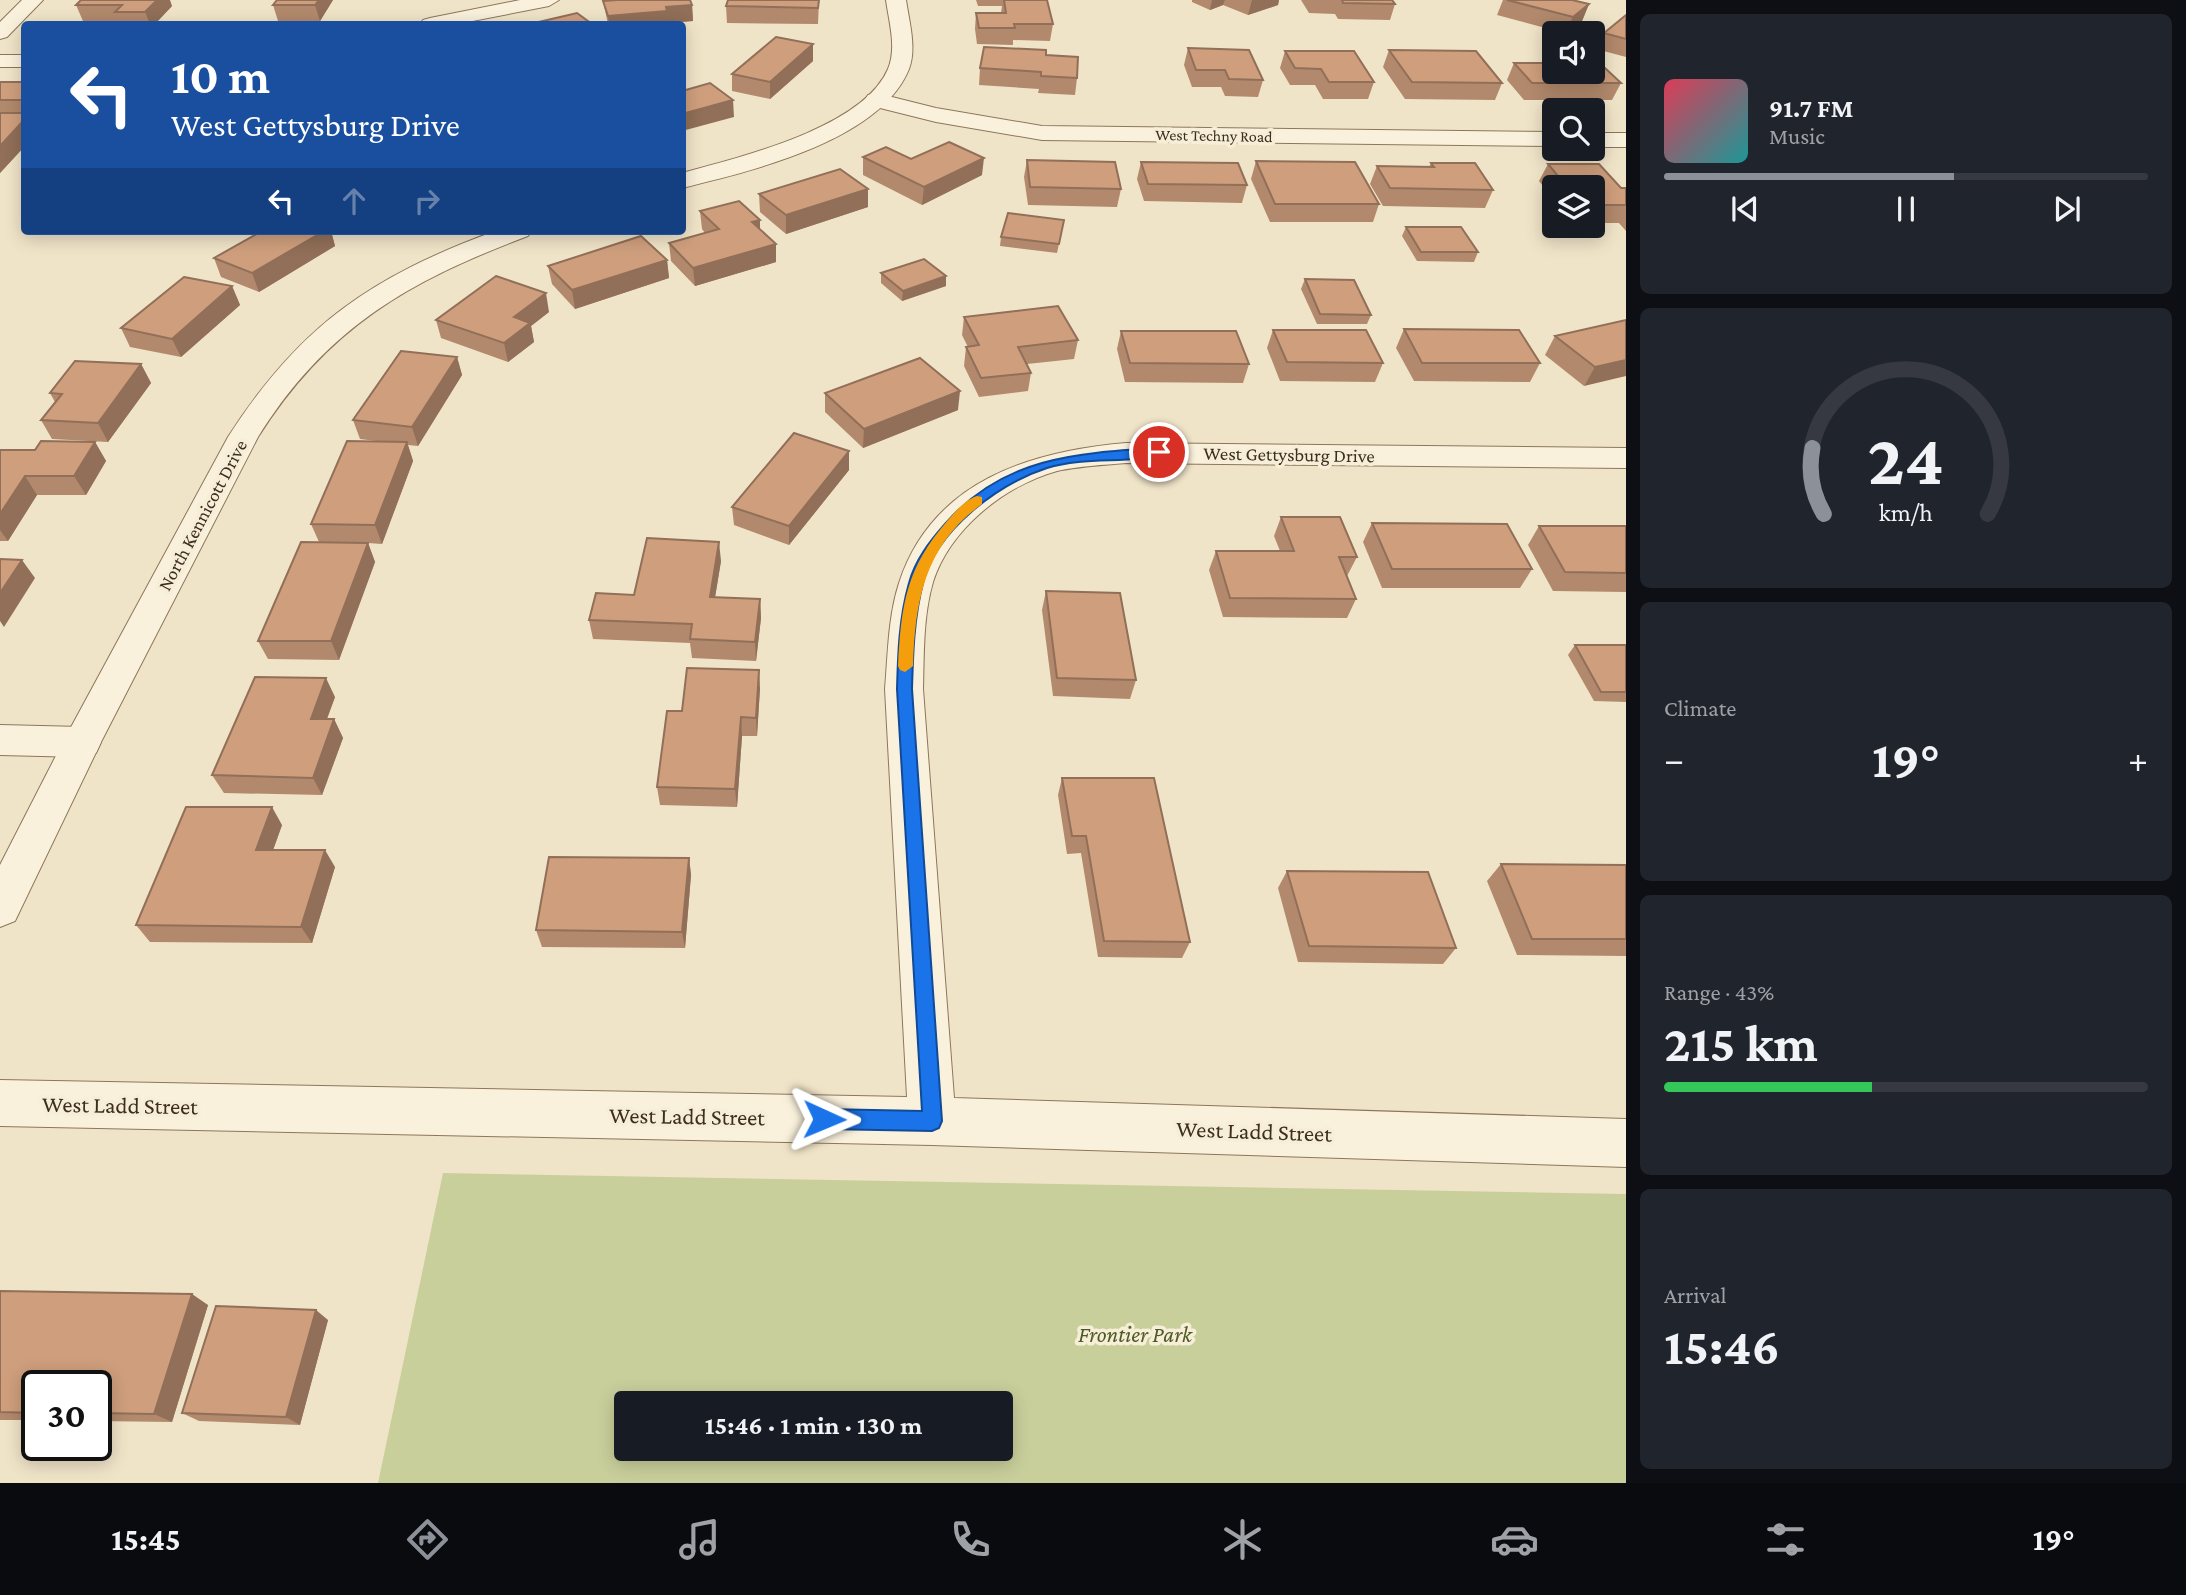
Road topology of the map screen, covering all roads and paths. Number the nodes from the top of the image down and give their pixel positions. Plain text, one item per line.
1 (33, 0) edge
2 (550, 0) edge
3 (896, 0) edge
4 (430, 18) edge
5 (0, 33) edge
6 (0, 61) edge
7 (21, 61) edge
8 (876, 100) junction
9 (1542, 139) edge
10 (1605, 140) edge
11 (1626, 140) edge
12 (686, 180) edge
13 (509, 235) edge
14 (1626, 458) edge
15 (0, 740) edge
16 (82, 742) junction
17 (0, 908) edge
18 (0, 1103) edge
19 (932, 1121) junction
20 (1626, 1143) edge

1 - 5 street
2 - 4 street
3 - 8 street
6 - 7 street
8 - 9 street, West Techny Road
8 - 12 street
10 - 11 street
13 - 16 street, North Kennicott Drive
14 - 19 street, West Gettysburg Drive
15 - 16 street
16 - 17 street, North Kennicott Drive
18 - 19 street, West Ladd Street
19 - 20 street, West Ladd Street

